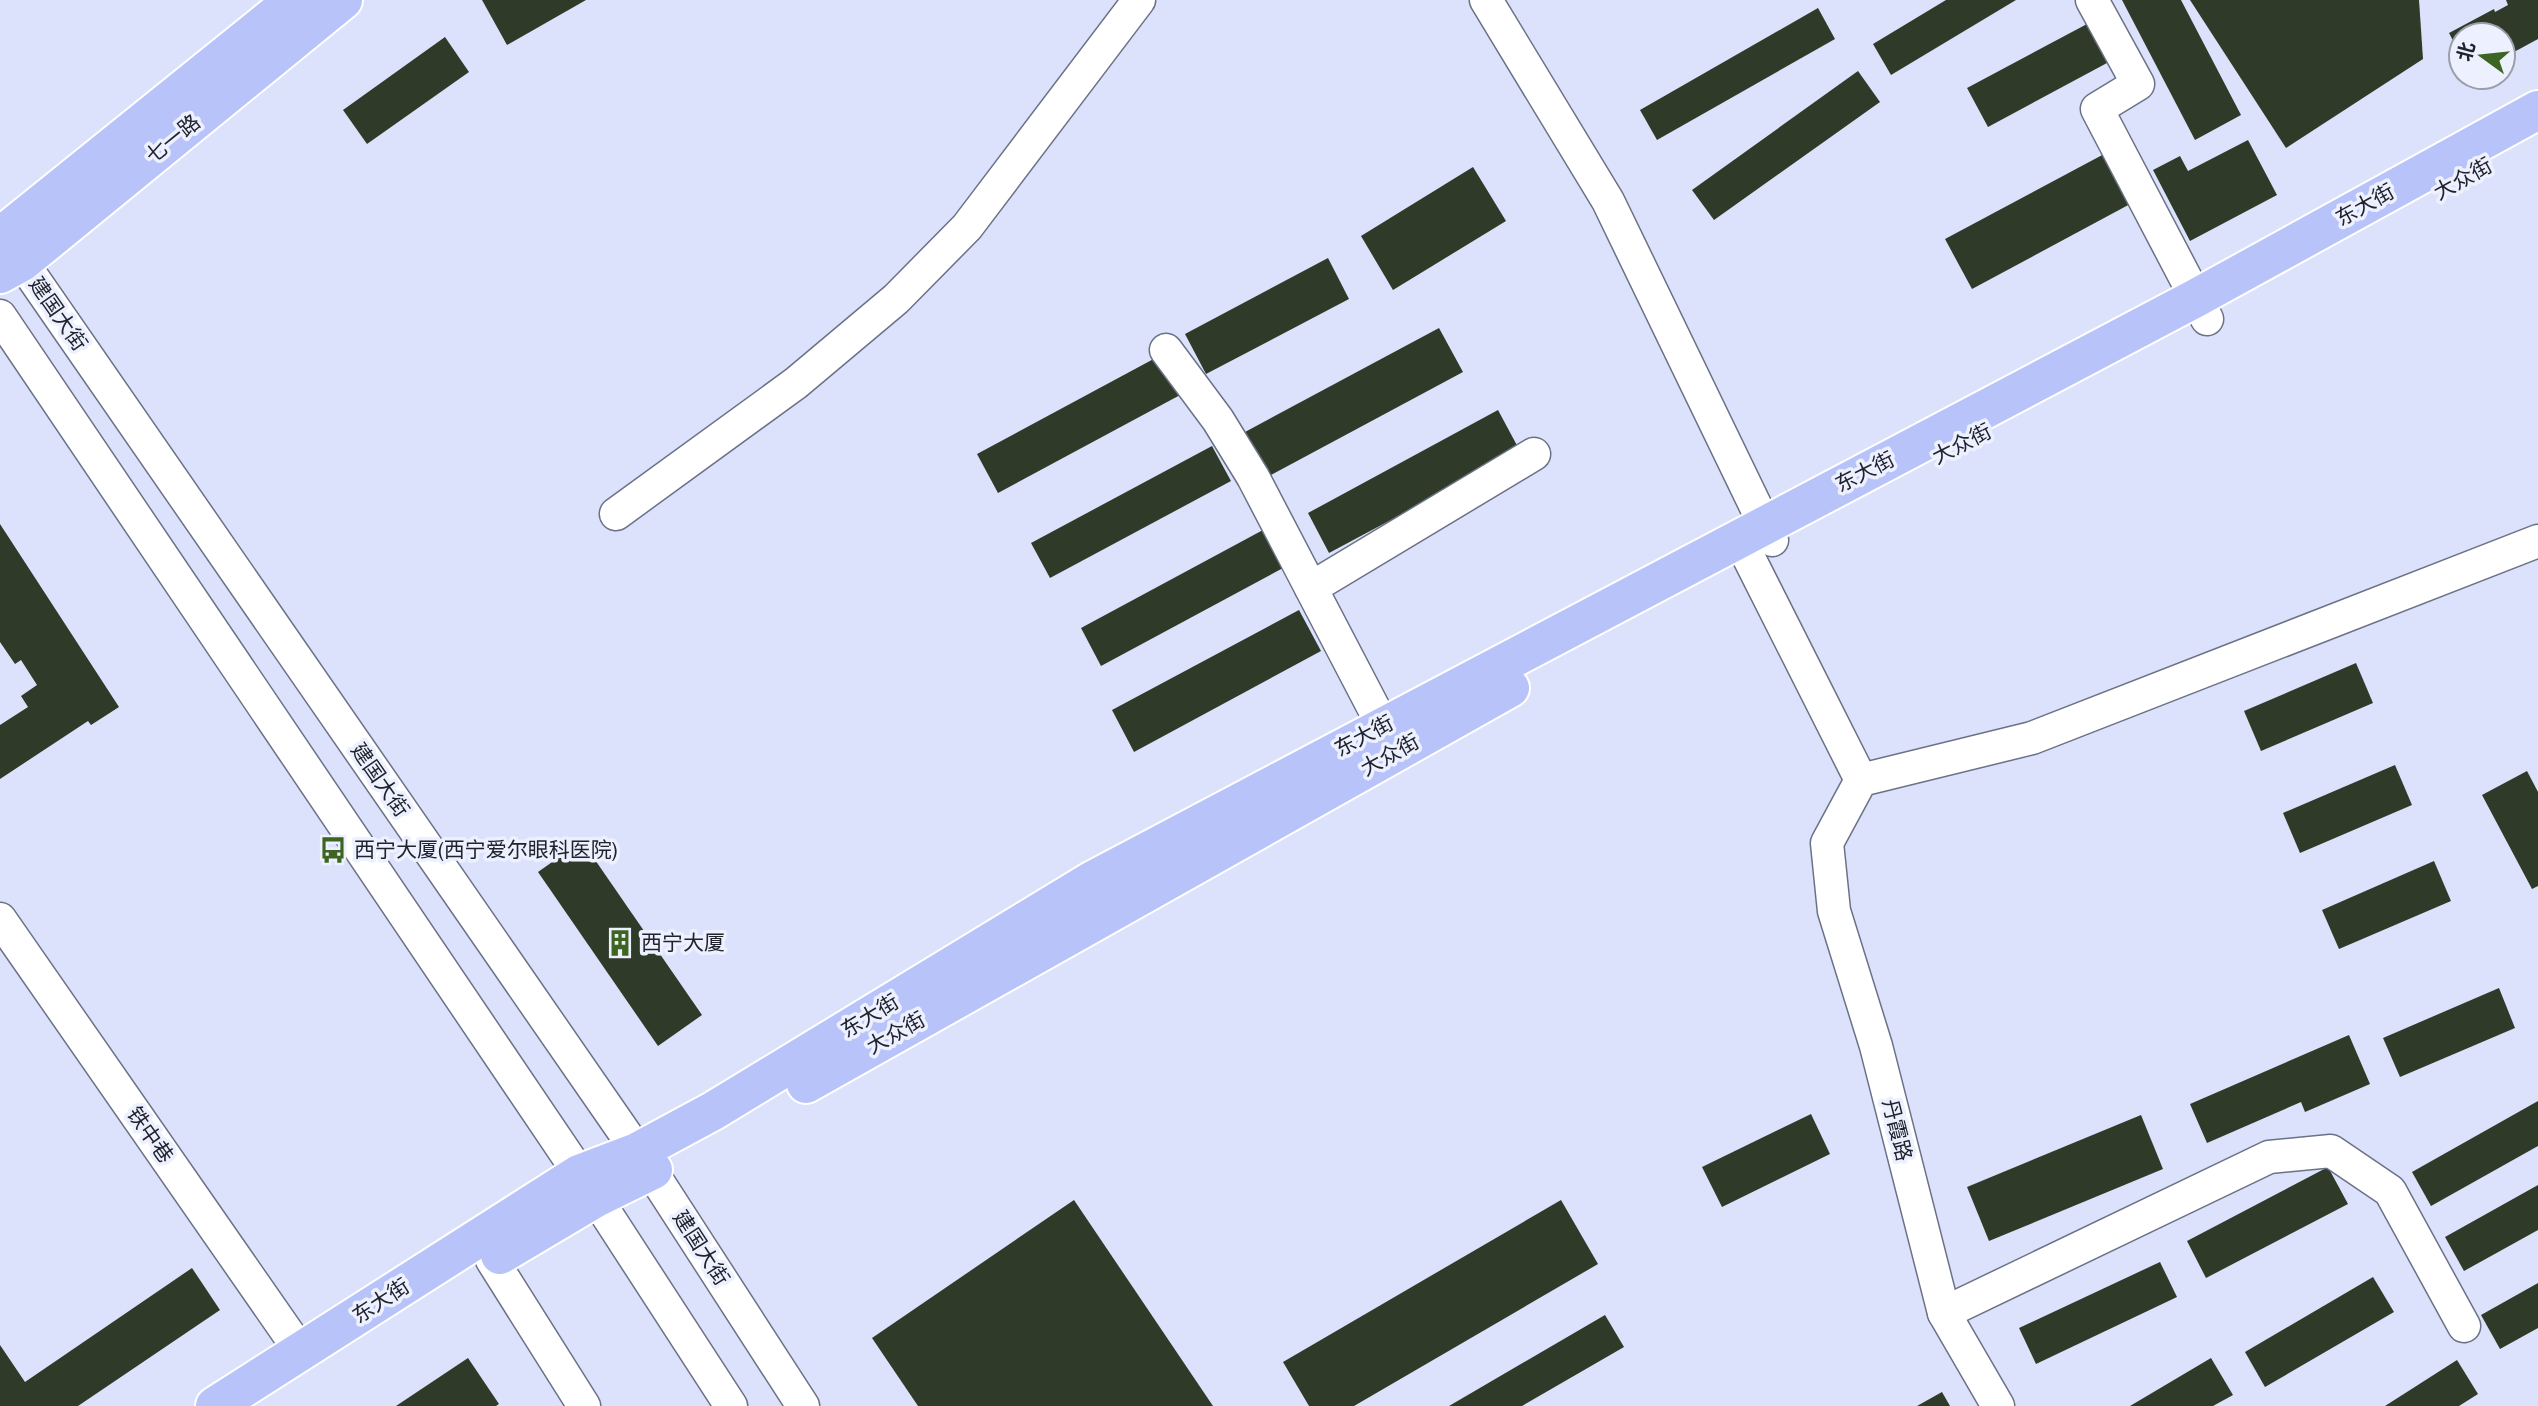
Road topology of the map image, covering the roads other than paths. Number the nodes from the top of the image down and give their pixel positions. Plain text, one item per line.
1 (294, 0) edge
2 (343, 0) edge
3 (1139, 0) edge
4 (1486, 0) edge
5 (2092, 0) edge
6 (2538, 110) edge
7 (2538, 138) edge
8 (6, 247) edge
9 (2201, 308) junction
10 (0, 316) edge
11 (1166, 350) dead end
12 (1534, 454) dead end
13 (616, 514) dead end
14 (1761, 539) junction
15 (2538, 541) edge
16 (1311, 588) junction
17 (1383, 726) junction
18 (1861, 780) junction
19 (0, 919) edge
20 (644, 1162) junction
21 (587, 1186) junction
22 (492, 1260) junction
23 (1944, 1313) junction
24 (2464, 1326) dead end
25 (301, 1352) junction
26 (215, 1406) edge
27 (262, 1406) edge
28 (584, 1406) edge
29 (731, 1406) edge
30 (803, 1406) edge
31 (1998, 1406) edge

1 - 8 main road, 七一路
2 - 8 main road, 七一路
3 - 13 street
4 - 14 street
5 - 9 street
6 - 9 main road, 东大街
7 - 9 main road, 大众街
8 - 20 street, 建国大街
9 - 14 main road, 东大街
10 - 21 street
11 - 16 street
12 - 16 street
14 - 17 main road, 东大街
14 - 18 street
14 - 20 main road, 大众街
15 - 18 street
16 - 17 street
17 - 20 main road, 东大街
18 - 23 street, 丹霞路
19 - 25 street, 铁中巷
20 - 21 main road, 东大街
20 - 30 street, 建国大街
21 - 22 main road
21 - 25 main road, 东大街
21 - 29 street
22 - 27 main road
22 - 28 street
23 - 24 street
23 - 31 street, 丹霞路
25 - 26 main road, 东大街

